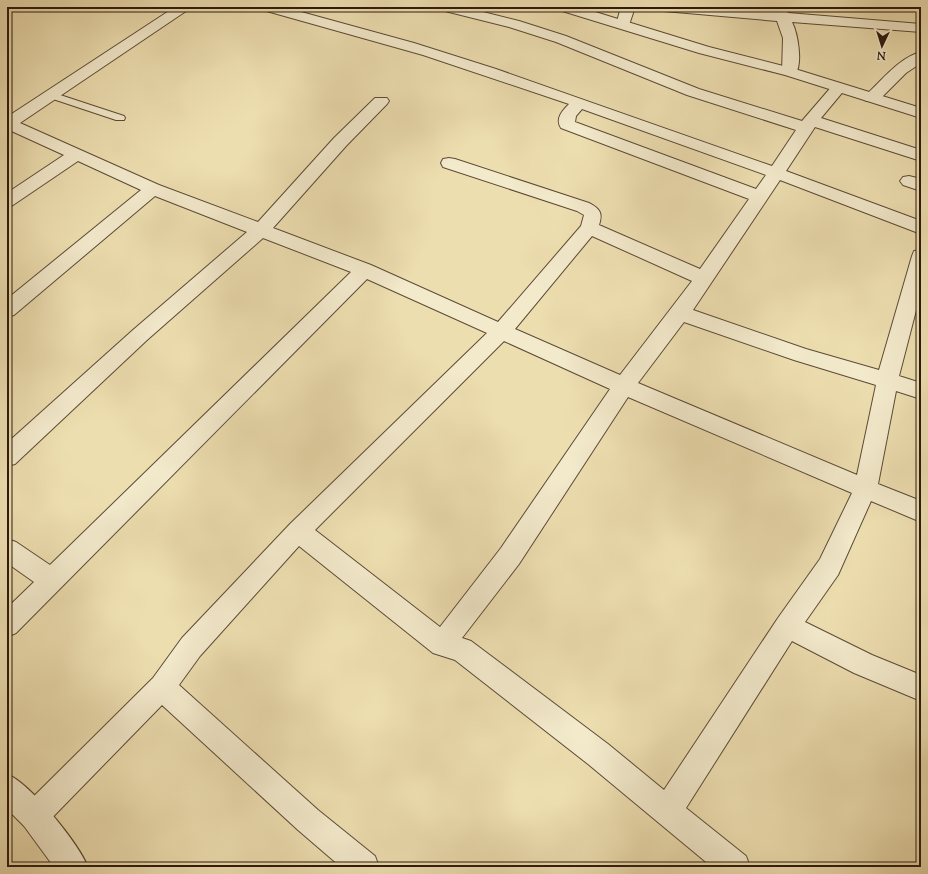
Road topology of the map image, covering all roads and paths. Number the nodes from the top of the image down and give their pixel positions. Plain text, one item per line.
1 (185, 7) edge
2 (268, 7) edge
3 (446, 7) edge
4 (564, 7) edge
5 (628, 7) edge
6 (664, 7) edge
7 (781, 12) edge
8 (837, 22) junction
9 (623, 25) junction
10 (921, 28) edge
11 (921, 42) edge
12 (921, 56) edge
13 (790, 72) junction
14 (838, 88) junction
15 (51, 95) junction
16 (872, 98) junction
17 (381, 101) dead end
18 (579, 102) junction
19 (919, 111) edge
20 (120, 118) dead end
21 (7, 124) edge
22 (809, 124) junction
23 (76, 154) junction
24 (921, 156) edge
25 (449, 164) dead end
26 (777, 172) junction
27 (153, 188) junction
28 (760, 198) junction
29 (7, 201) edge
30 (589, 228) junction
31 (921, 228) edge
32 (261, 230) junction
33 (921, 256) edge
34 (364, 270) junction
35 (704, 279) junction
36 (7, 310) edge
37 (680, 314) junction
38 (502, 332) junction
39 (886, 381) junction
40 (624, 386) junction
41 (921, 391) edge
42 (7, 457) edge
43 (866, 488) junction
44 (921, 512) edge
45 (298, 531) junction
46 (7, 550) edge
47 (52, 580) junction
48 (7, 625) edge
49 (787, 626) junction
50 (442, 644) junction
51 (162, 687) junction
52 (921, 688) edge
53 (7, 788) edge
54 (666, 811) junction
55 (34, 816) junction
56 (73, 867) edge
57 (364, 867) edge
58 (735, 867) edge

1 - 15 street
2 - 18 street
3 - 22 street
4 - 9 street
5 - 9 street
6 - 7 street
7 - 8 street
7 - 13 street
8 - 10 street
8 - 11 street
9 - 13 street
12 - 16 street
13 - 14 street
14 - 16 street
14 - 22 street
15 - 20 lane
15 - 21 street
16 - 19 street
17 - 32 street
18 - 26 street
18 - 28 street
21 - 23 street
22 - 24 street
22 - 26 street
23 - 27 street
23 - 29 street
25 - 30 street
26 - 28 street
26 - 31 street
27 - 32 street
27 - 36 street
28 - 35 street
30 - 35 street
30 - 38 street
32 - 34 street
32 - 42 street
33 - 39 street
34 - 38 street
34 - 47 street
35 - 37 street
37 - 39 street
37 - 40 street
38 - 40 street
38 - 45 street
39 - 41 street
39 - 43 street
40 - 43 street
40 - 50 street
43 - 44 street
43 - 49 street
45 - 50 street
45 - 51 street
46 - 47 street
47 - 48 street
49 - 52 street
49 - 54 street
50 - 54 street
51 - 55 street
51 - 57 street
53 - 55 street
54 - 58 street
55 - 56 street

